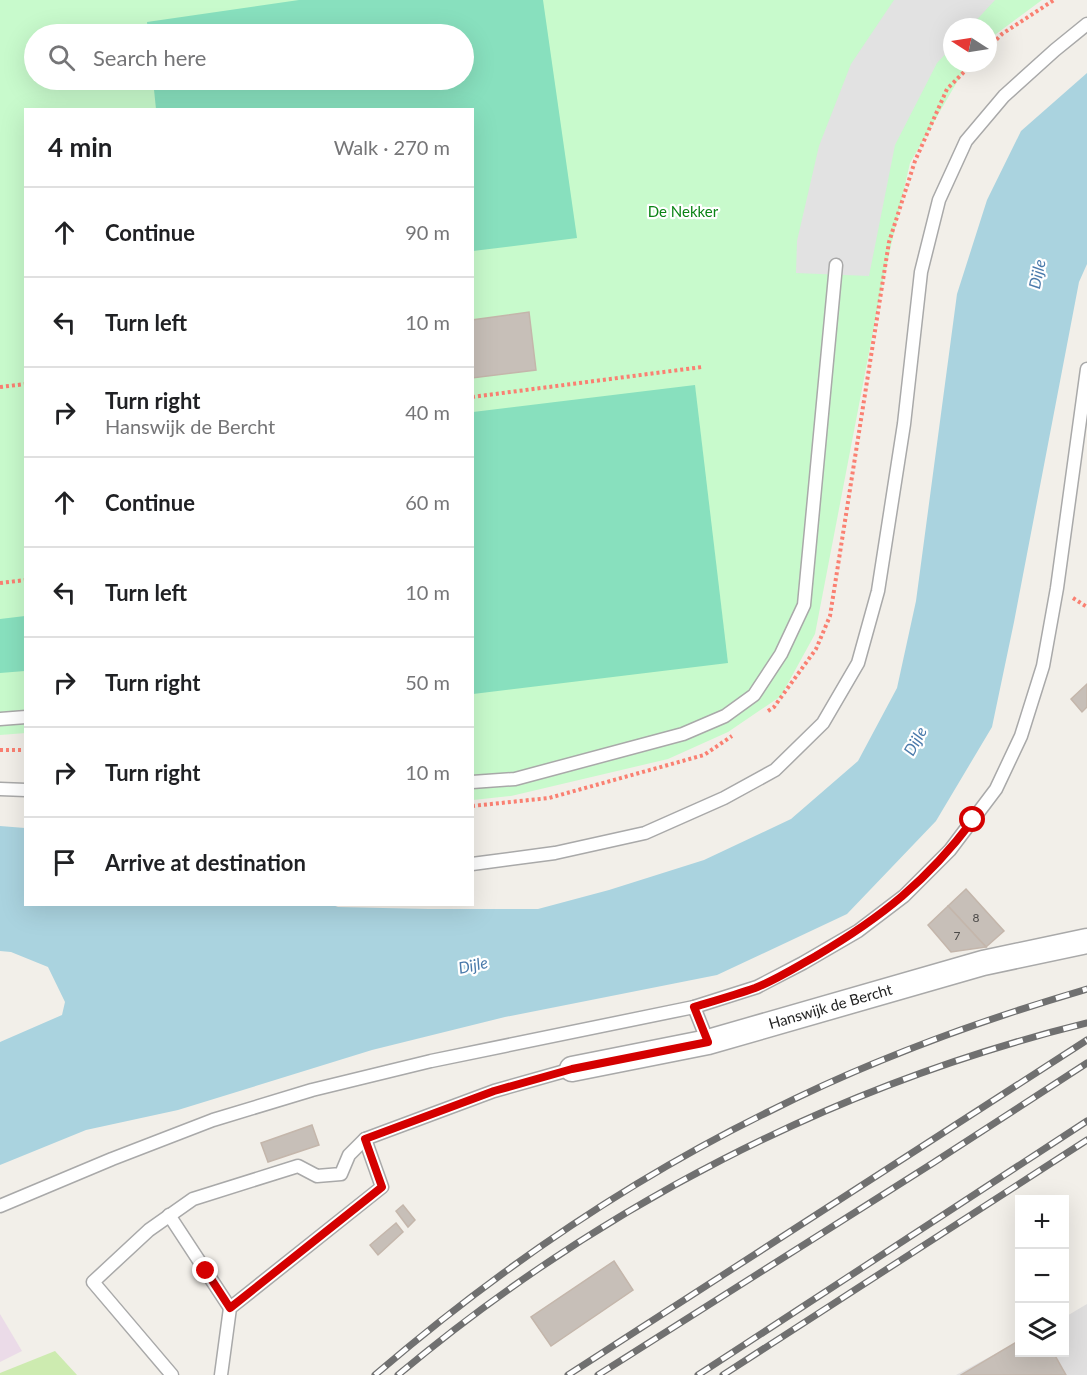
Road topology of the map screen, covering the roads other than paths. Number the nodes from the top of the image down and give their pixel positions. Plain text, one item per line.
1 (1087, 24) edge
2 (836, 265) dead end
3 (1087, 369) edge
4 (24, 717) edge
5 (0, 718) edge
6 (474, 782) edge
7 (0, 789) edge
8 (24, 790) edge
9 (474, 864) edge
10 (1087, 940) edge
11 (694, 1007) junction
12 (708, 1042) junction
13 (572, 1069) joint
14 (365, 1139) junction
15 (0, 1206) edge
16 (169, 1215) junction
17 (230, 1308) junction
18 (172, 1375) edge
19 (221, 1375) edge

1 - 9 lane
2 - 6 lane
3 - 11 lane
4 - 5 lane
7 - 8 lane
10 - 12 street, Hanswijk de Bercht
11 - 12 lane
11 - 15 lane
12 - 13 street, Hanswijk de Bercht
13 - 14 lane
14 - 16 lane
14 - 17 lane
16 - 17 lane
16 - 18 lane
17 - 19 lane

